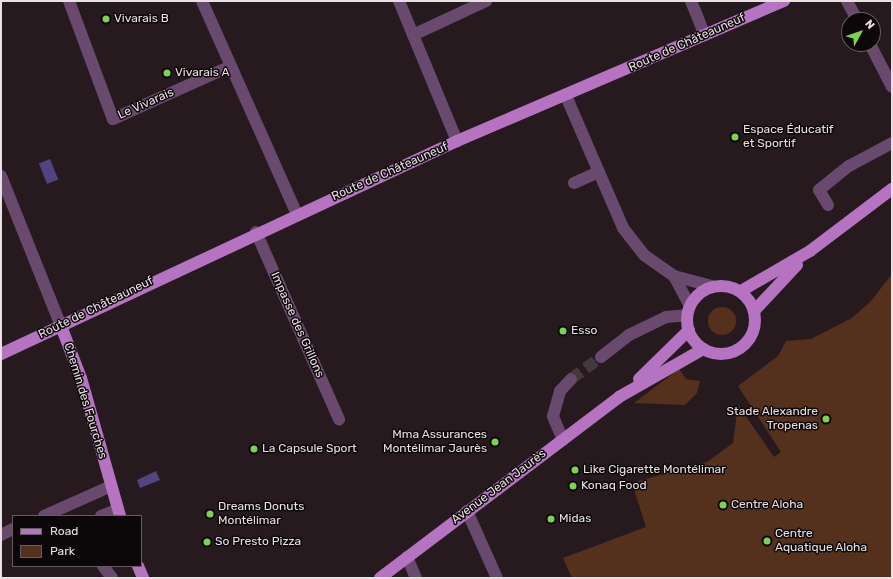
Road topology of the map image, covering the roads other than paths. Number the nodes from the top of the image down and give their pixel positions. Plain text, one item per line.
1 (69, 1) edge
2 (202, 1) edge
3 (399, 1) edge
4 (486, 1) edge
5 (691, 1) edge
6 (784, 1) edge
7 (847, 1) edge
8 (853, 12) edge
9 (413, 35) junction
10 (705, 35) junction
11 (874, 52) edge
12 (231, 66) junction
13 (892, 87) edge
14 (566, 96) junction
15 (457, 141) junction
16 (892, 143) edge
17 (599, 172) junction
18 (1, 176) edge
19 (574, 183) dead end
20 (892, 189) edge
21 (828, 205) dead end
22 (297, 214) junction
23 (256, 232) junction
24 (810, 251) junction
25 (674, 276) junction
26 (711, 286) junction
27 (741, 291) junction
28 (688, 310) junction
29 (754, 311) junction
30 (61, 326) junction
31 (689, 330) junction
32 (703, 349) junction
33 (1, 354) edge
34 (601, 357) tunnel mouth
35 (571, 379) tunnel mouth
36 (619, 397) junction
37 (339, 419) dead end
38 (563, 440) junction
39 (111, 486) junction
40 (467, 511) junction
41 (119, 513) edge
42 (46, 515) edge
43 (107, 515) edge
44 (12, 530) edge
45 (1, 535) edge
46 (407, 557) junction
47 (104, 567) edge
48 (138, 567) edge
49 (112, 578) edge
50 (143, 578) edge
51 (380, 578) edge
52 (416, 578) edge
53 (497, 578) edge

1 - 12 street, Le Vivarais
2 - 12 street
3 - 9 street
4 - 9 street
5 - 10 street
6 - 10 main road, Route de Châteauneuf
7 - 8 street
9 - 15 street
10 - 14 main road, Route de Châteauneuf
11 - 13 street
12 - 22 street
14 - 15 main road, Route de Châteauneuf
14 - 17 street
15 - 22 main road, Route de Châteauneuf
16 - 21 street
17 - 19 street
17 - 25 street
18 - 30 street, Chemin des Fourches
20 - 24 main road
22 - 23 main road, Route de Châteauneuf
23 - 30 main road, Route de Châteauneuf
23 - 37 street, Impasse des Grillons
24 - 27 main road
24 - 29 main road
25 - 26 street
25 - 28 street
26 - 27 main road
26 - 28 main road
27 - 29 main road
28 - 31 main road
28 - 34 street
29 - 32 main road
30 - 33 main road, Route de Châteauneuf
30 - 39 main road, Chemin des Fourches
31 - 32 main road
31 - 36 main road, Avenue Jean Jaurès
32 - 36 main road, Avenue Jean Jaurès
35 - 38 street
36 - 38 main road, Avenue Jean Jaurès
38 - 40 main road, Avenue Jean Jaurès
39 - 41 main road, Chemin des Fourches
39 - 42 street
40 - 46 main road, Avenue Jean Jaurès
40 - 53 street
41 - 43 street
44 - 45 street
46 - 51 main road, Avenue Jean Jaurès
46 - 52 street
47 - 49 street
48 - 50 main road

